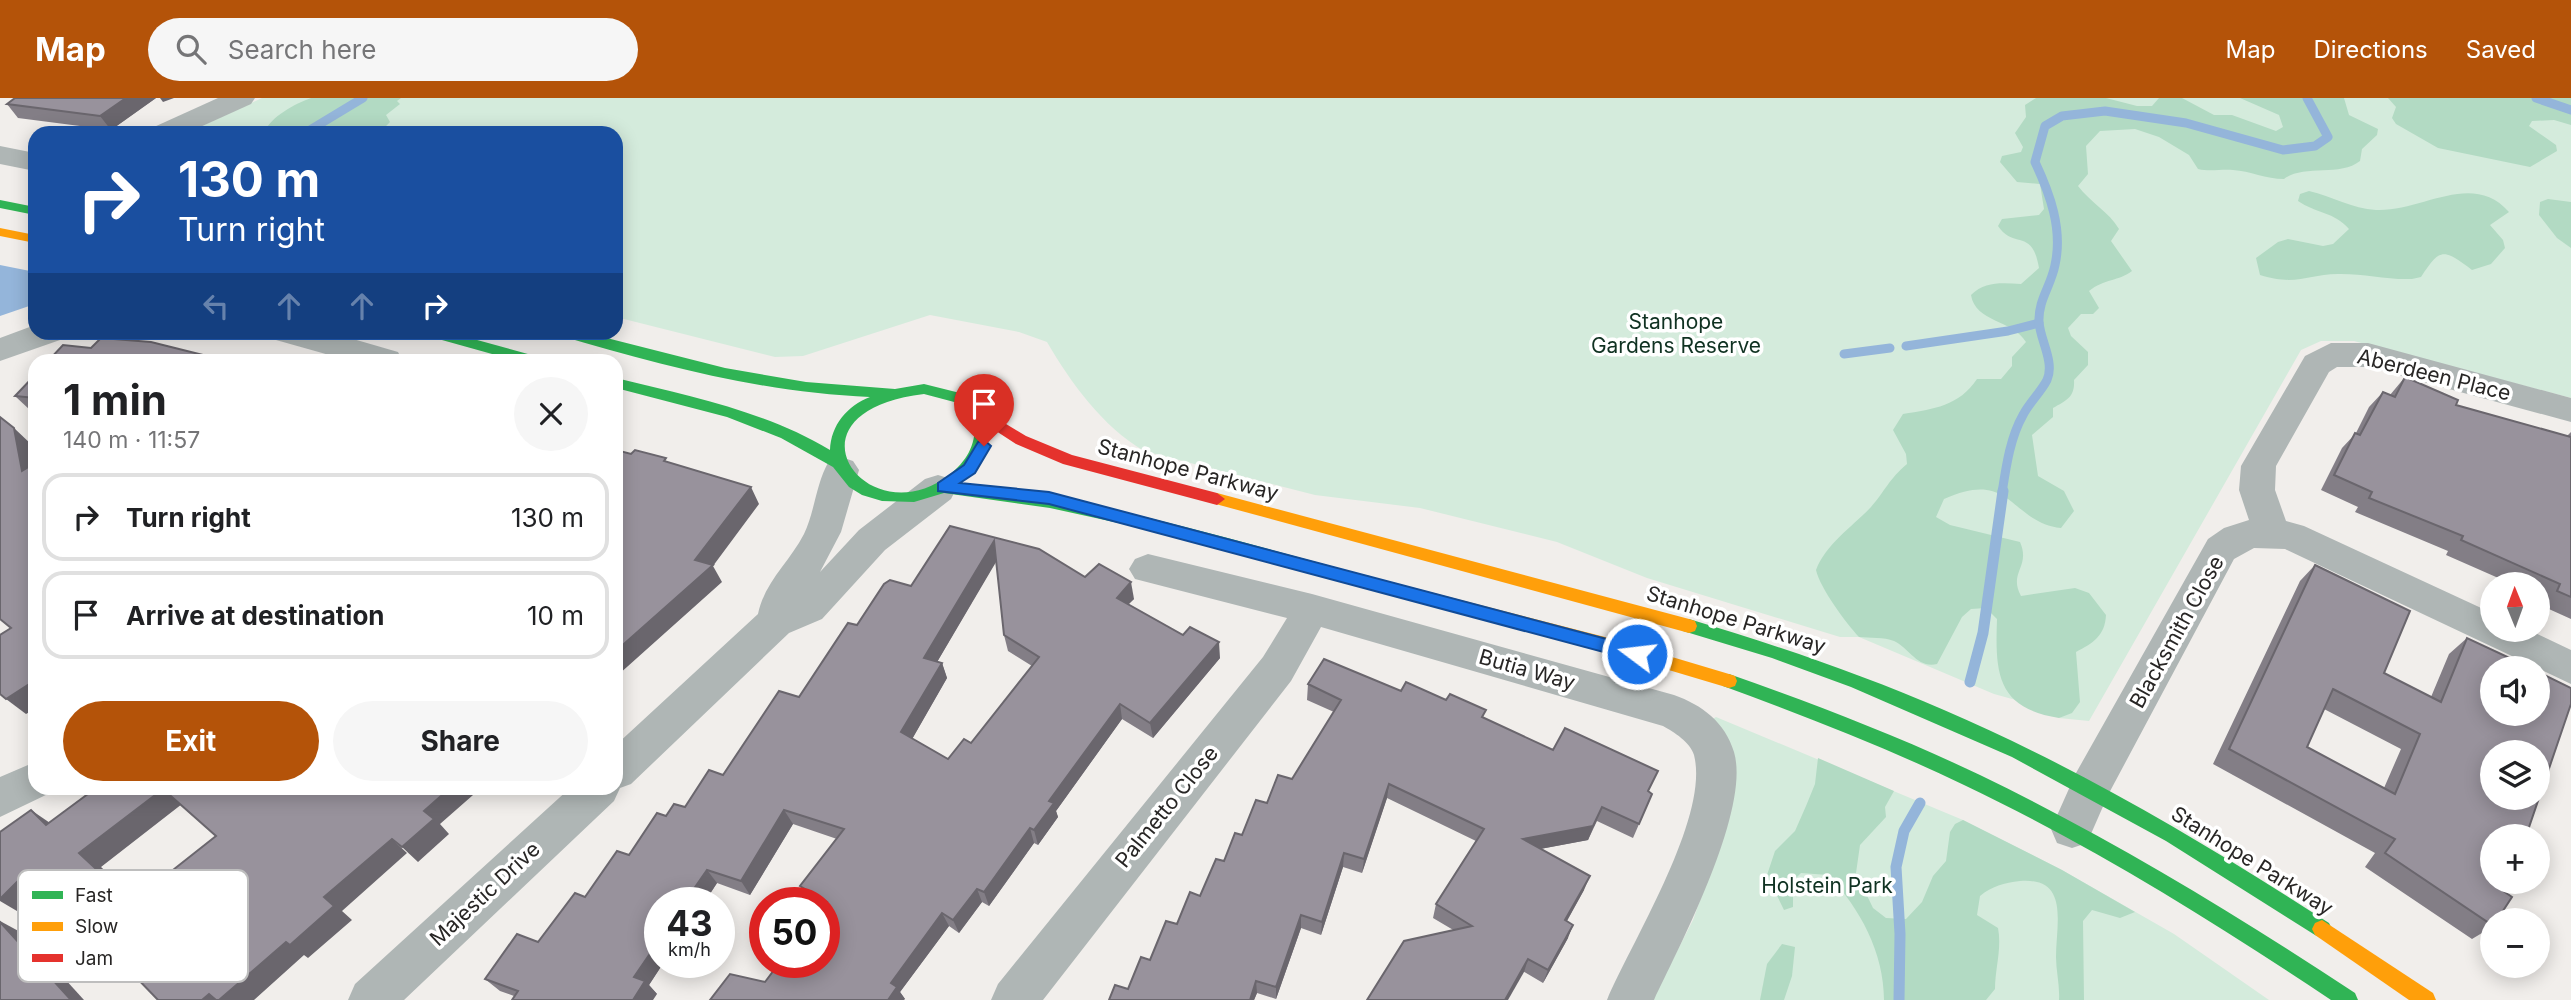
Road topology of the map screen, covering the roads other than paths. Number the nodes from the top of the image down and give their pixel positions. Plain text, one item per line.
1 (240, 98) edge
2 (179, 126) edge
3 (0, 155) edge
4 (28, 161) edge
5 (0, 204) edge
6 (28, 210) edge
7 (0, 232) edge
8 (28, 238) edge
9 (28, 340) edge
10 (315, 340) edge
11 (458, 340) edge
12 (594, 340) edge
13 (0, 350) edge
14 (365, 354) edge
15 (508, 354) edge
16 (623, 385) edge
17 (895, 392) junction
18 (2571, 411) edge
19 (978, 412) junction
20 (840, 467) junction
21 (941, 488) junction
22 (2272, 533) junction
23 (1148, 569) dead end
24 (1312, 609) junction
25 (775, 621) junction
26 (2480, 624) edge
27 (2517, 642) edge
28 (2571, 668) edge
29 (623, 765) edge
30 (28, 784) edge
31 (2091, 786) junction
32 (591, 795) edge
33 (0, 798) edge
34 (2072, 829) junction
35 (371, 1000) edge
36 (1014, 1000) edge
37 (1630, 1000) edge
38 (2347, 1000) edge
39 (2426, 1000) edge

1 - 2 street
3 - 4 street
5 - 6 main road
7 - 8 main road
9 - 13 street
10 - 14 street
11 - 15 main road
12 - 17 main road
16 - 20 main road
17 - 19 main road
17 - 20 main road
18 - 22 street, Aberdeen Place
19 - 21 main road
19 - 31 main road, Stanhope Parkway
20 - 21 main road
20 - 25 street
21 - 25 street
21 - 34 main road
22 - 26 street, Blacksmith Close
22 - 31 street, Blacksmith Close
23 - 24 street, Butia Way
24 - 36 street, Palmetto Close
24 - 37 street, Butia Way
25 - 29 street
27 - 28 street, Blacksmith Close
30 - 33 street
31 - 34 street, Blacksmith Close
31 - 39 main road, Stanhope Parkway
32 - 35 street, Majestic Drive
34 - 38 main road

